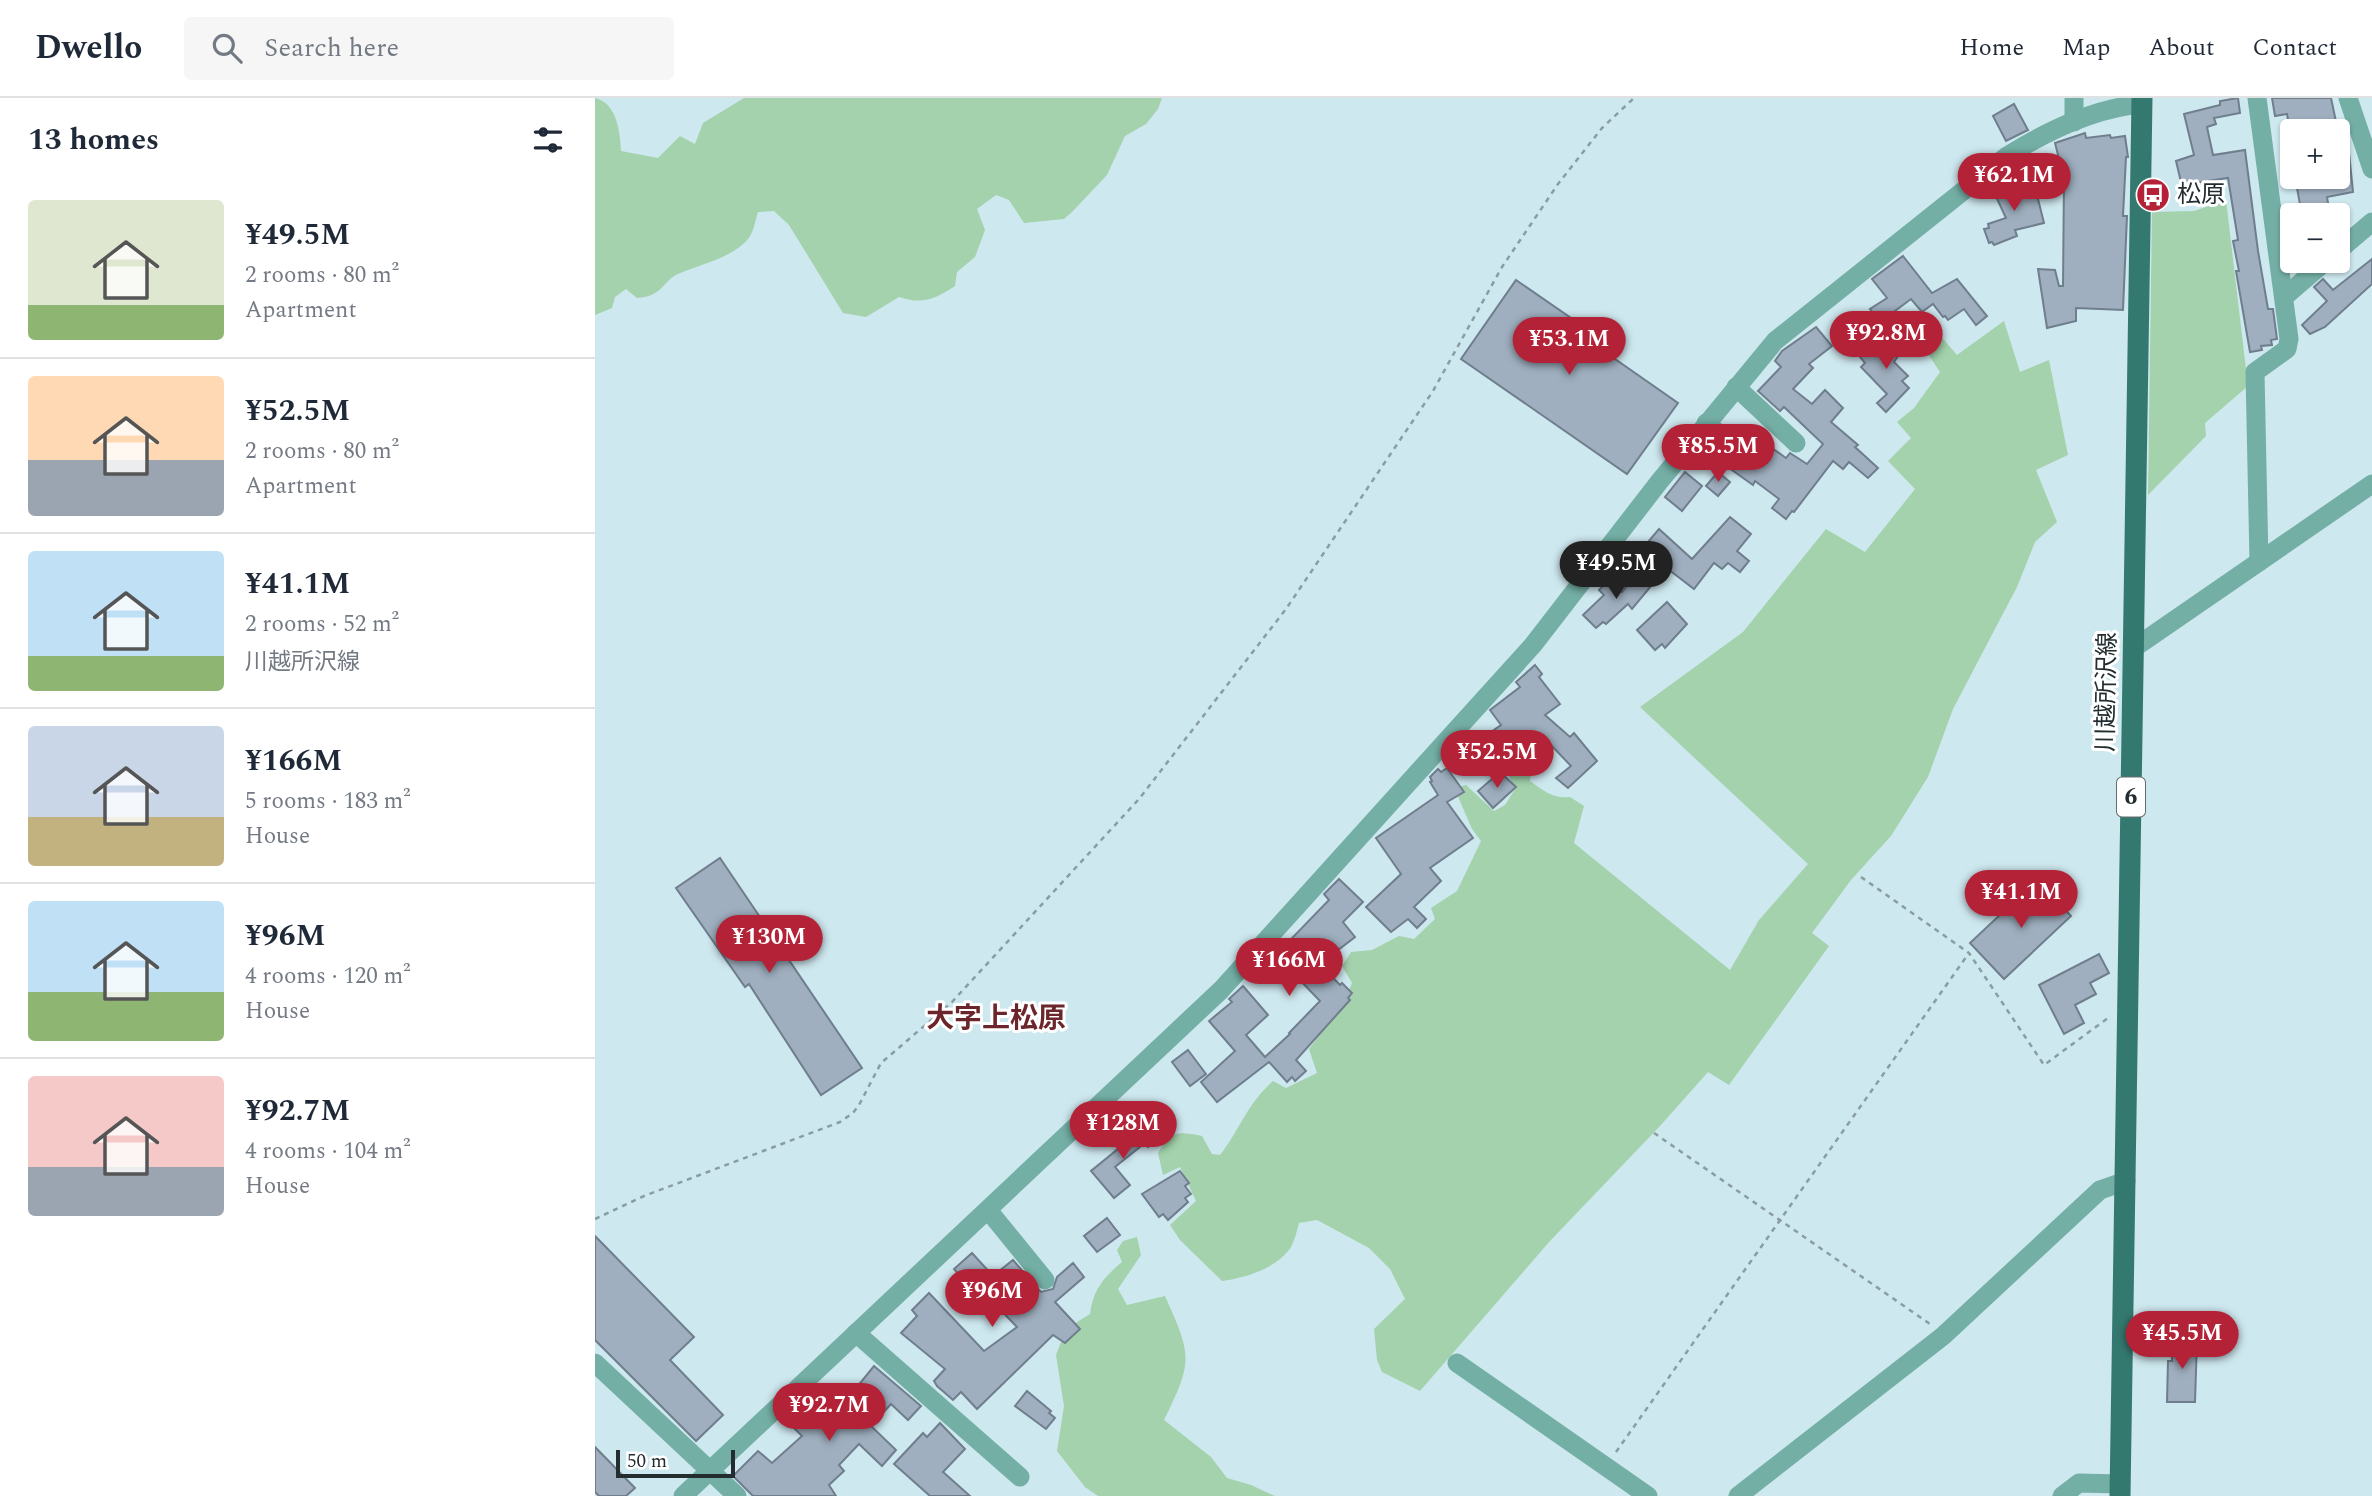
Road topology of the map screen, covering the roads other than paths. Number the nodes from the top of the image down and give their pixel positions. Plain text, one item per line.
1 (2074, 98) edge
2 (2256, 98) edge
3 (2348, 98) edge
4 (2142, 101) edge
5 (2074, 122) junction
6 (2372, 169) edge
7 (2372, 222) edge
8 (2350, 241) edge
9 (2312, 273) edge
10 (2284, 296) junction
11 (1736, 387) junction
12 (1706, 424) junction
13 (1796, 443) dead end
14 (1739, 450) dead end
15 (2372, 484) edge
16 (2259, 562) junction
17 (2134, 648) junction
18 (2126, 1181) junction
19 (988, 1210) junction
20 (1045, 1280) dead end
21 (856, 1333) junction
22 (595, 1363) edge
23 (1457, 1363) dead end
24 (710, 1470) junction
25 (1020, 1477) dead end
26 (2120, 1490) edge
27 (683, 1496) edge
28 (737, 1496) edge
29 (1648, 1496) edge
30 (1738, 1496) edge
31 (2062, 1496) edge

1 - 5 street
2 - 10 street
3 - 6 street
4 - 5 street
4 - 17 main road, 川越所沢線 / 6
5 - 11 street
7 - 8 street
9 - 10 street
10 - 16 street
11 - 12 street
11 - 13 street
12 - 14 street
12 - 19 street
15 - 16 street
16 - 17 street
17 - 18 main road, 川越所沢線 / 6
18 - 26 main road, 川越所沢線 / 6
18 - 30 street
19 - 20 street
19 - 21 street
21 - 24 street
21 - 25 street
22 - 24 street
23 - 29 street
24 - 27 street
24 - 28 street
26 - 31 street

